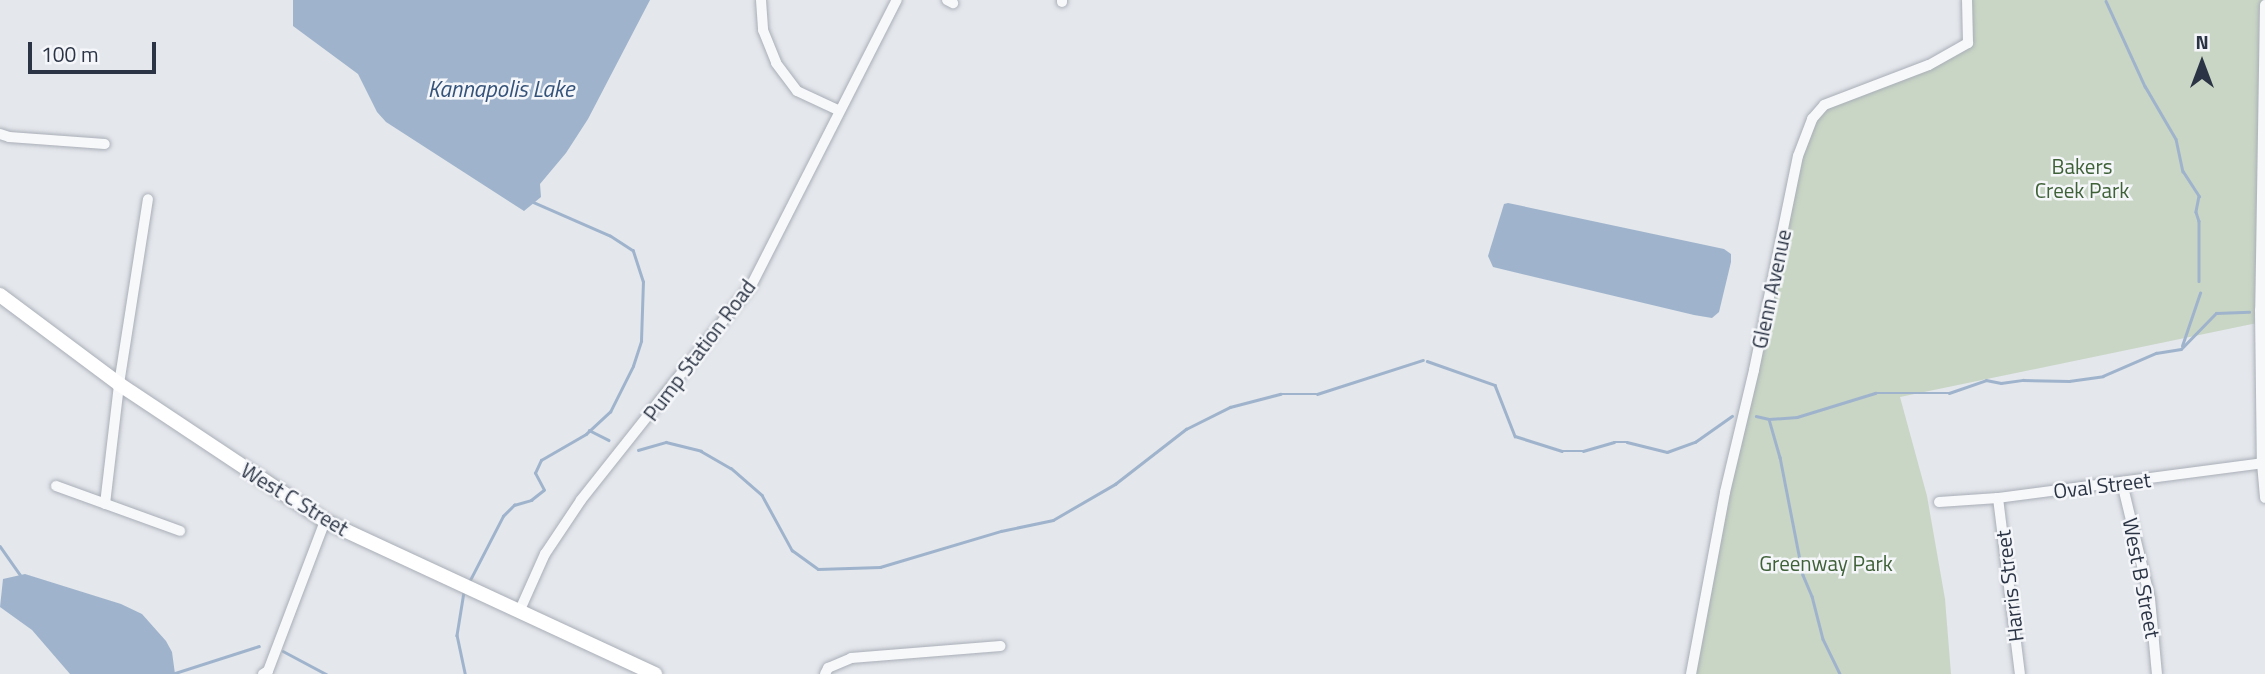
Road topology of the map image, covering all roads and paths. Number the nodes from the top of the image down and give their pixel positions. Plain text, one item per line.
1 (761, 0) edge
2 (897, 0) edge
3 (1967, 0) edge
4 (2265, 5) edge
5 (838, 110) junction
6 (0, 134) edge
7 (105, 144) dead end
8 (2264, 146) edge
9 (148, 199) dead end
10 (0, 295) edge
11 (119, 384) junction
12 (2263, 463) edge
13 (2122, 482) junction
14 (56, 486) dead end
15 (1998, 498) junction
16 (2265, 498) edge
17 (1939, 502) dead end
18 (105, 503) junction
19 (325, 521) junction
20 (180, 531) dead end
21 (519, 612) junction
22 (1001, 646) dead end
23 (266, 673) edge
24 (655, 674) edge
25 (825, 674) edge
26 (1691, 674) edge
27 (2020, 674) edge
28 (2157, 674) edge

1 - 5 street
2 - 5 street, Pump Station Road
3 - 26 street, Glenn Avenue
4 - 8 street
5 - 21 street, Pump Station Road
6 - 7 street
8 - 12 street
9 - 11 street
10 - 11 main road, West C Street
11 - 18 street
11 - 19 main road, West C Street
12 - 13 street, Oval Street
12 - 16 street
13 - 15 street, Oval Street
13 - 28 street, West B Street
14 - 18 street
15 - 17 street, Oval Street
15 - 27 street, Harris Street
18 - 20 street
19 - 21 main road, West C Street
19 - 23 street
21 - 24 main road, West C Street
22 - 25 street

